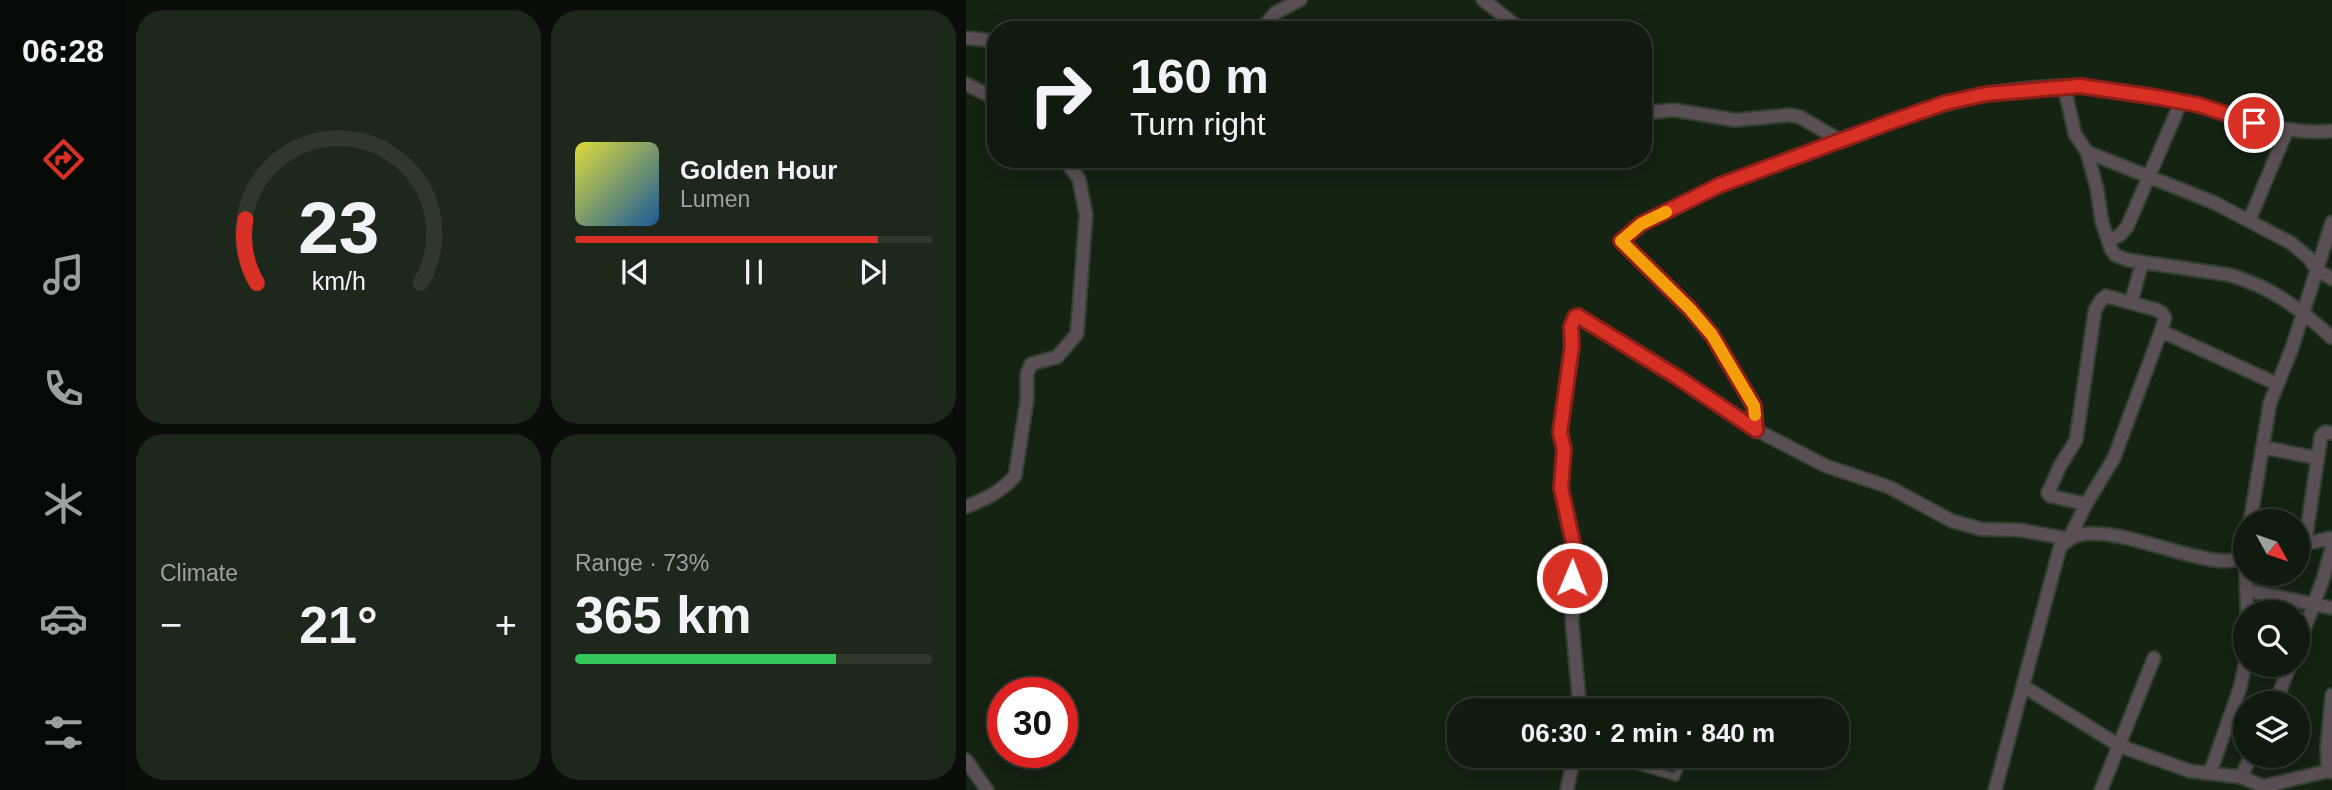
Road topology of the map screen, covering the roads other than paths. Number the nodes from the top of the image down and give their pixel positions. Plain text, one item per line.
1 (1300, 0) edge
2 (1483, 0) edge
3 (1268, 21) edge
4 (1510, 21) edge
5 (966, 38) edge
6 (987, 40) edge
7 (966, 84) edge
8 (2064, 86) junction
9 (987, 94) edge
10 (2181, 102) junction
11 (1652, 112) edge
12 (2287, 130) junction
13 (2332, 131) edge
14 (1841, 141) junction
15 (2087, 152) junction
16 (1071, 168) edge
17 (2150, 177) junction
18 (2249, 221) junction
19 (2332, 222) edge
20 (2108, 241) junction
21 (2142, 262) junction
22 (2316, 269) junction
23 (2332, 279) edge
24 (2131, 303) junction
25 (2303, 311) junction
26 (2161, 331) junction
27 (2332, 338) edge
28 (2277, 384) junction
29 (1756, 430) junction
30 (2332, 433) edge
31 (2262, 447) junction
32 (2317, 458) junction
33 (2086, 504) junction
34 (966, 507) edge
35 (2252, 509) edge
36 (2308, 509) edge
37 (2332, 538) edge
38 (2069, 539) junction
39 (2310, 542) edge
40 (2332, 547) edge
41 (2233, 561) edge
42 (2246, 586) edge
43 (2246, 590) junction
44 (2246, 600) edge
45 (2314, 603) junction
46 (2332, 608) edge
47 (2310, 614) edge
48 (2154, 657) dead end
49 (2242, 677) edge
50 (2023, 686) junction
51 (2332, 695) edge
52 (1579, 698) edge
53 (2329, 745) edge
54 (2120, 746) junction
55 (966, 760) edge
56 (1572, 768) edge
57 (1645, 768) edge
58 (1679, 768) edge
59 (2245, 768) edge
60 (2330, 771) edge
61 (2210, 774) junction
62 (2241, 777) junction
63 (2268, 788) edge
64 (987, 790) edge
65 (1567, 790) edge
66 (1996, 790) edge
67 (2101, 790) edge

1 - 3 street
2 - 4 street
5 - 6 street
7 - 9 street
8 - 10 street
8 - 14 street
8 - 15 street
10 - 12 street
10 - 17 street
11 - 14 street
12 - 13 street
12 - 18 street
14 - 29 lane
15 - 17 street
15 - 20 street
16 - 34 street
17 - 18 street
17 - 20 street
18 - 22 street
19 - 22 street
20 - 21 street
21 - 24 street
21 - 25 street
22 - 23 street
22 - 25 street
24 - 26 street
24 - 33 street
25 - 27 street
25 - 28 street
26 - 28 street
26 - 33 street
28 - 31 street
29 - 38 street
29 - 52 street
30 - 32 street
31 - 32 street
31 - 35 street
32 - 36 street
33 - 38 street
37 - 39 street
38 - 41 street
38 - 50 street
40 - 45 street
42 - 43 street
43 - 44 street
43 - 45 street
45 - 46 street
45 - 47 street
48 - 54 street
49 - 61 street
50 - 54 street
50 - 66 street
51 - 53 street
53 - 60 street
54 - 61 street
54 - 67 street
55 - 64 street
56 - 65 street
57 - 58 lane
59 - 62 street
60 - 63 street
61 - 62 street
62 - 63 street

